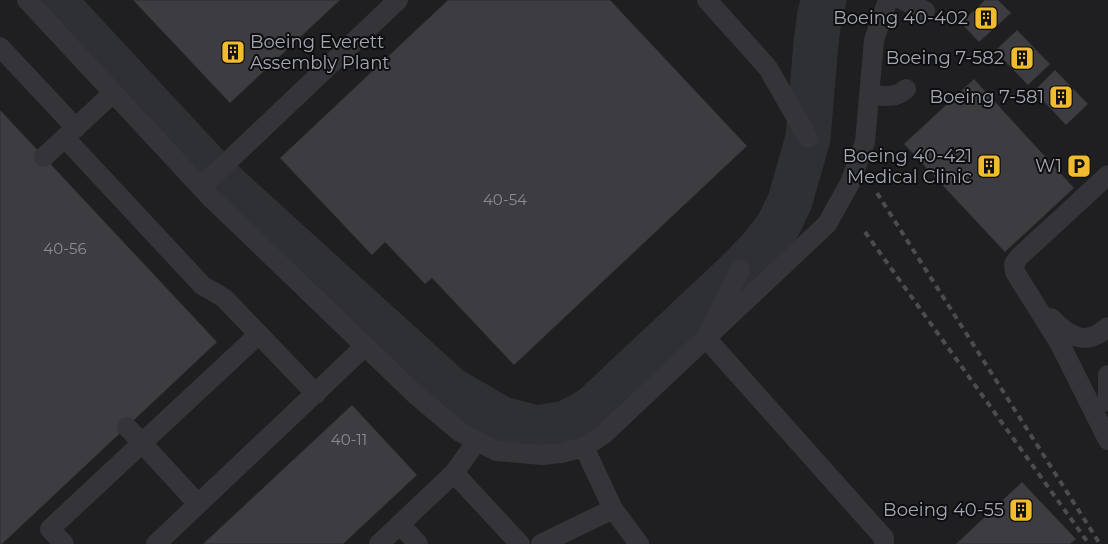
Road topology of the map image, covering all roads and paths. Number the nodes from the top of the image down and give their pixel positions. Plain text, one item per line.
1 (27, 0) edge
2 (398, 0) edge
3 (707, 0) edge
4 (888, 0) edge
5 (903, 0) edge
6 (925, 11) dead end
7 (0, 48) edge
8 (906, 89) dead end
9 (113, 93) junction
10 (869, 94) junction
11 (71, 133) junction
12 (808, 138) dead end
13 (44, 157) dead end
14 (1108, 175) edge
15 (201, 187) junction
16 (740, 270) dead end
17 (1028, 293) junction
18 (1108, 327) edge
19 (259, 334) junction
20 (706, 338) junction
21 (364, 347) junction
22 (1108, 374) edge
23 (316, 394) junction
24 (1108, 402) edge
25 (127, 427) dead end
26 (1108, 440) edge
27 (477, 441) junction
28 (142, 443) junction
29 (584, 447) junction
30 (454, 473) junction
31 (198, 504) junction
32 (613, 509) junction
33 (400, 524) junction
34 (64, 544) edge
35 (156, 544) edge
36 (379, 544) edge
37 (418, 544) edge
38 (520, 544) edge
39 (541, 544) edge
40 (639, 544) edge
41 (884, 544) edge

1 - 9 lane
2 - 15 lane
3 - 12 lane
4 - 10 lane
5 - 6 lane
7 - 11 lane
8 - 10 lane
9 - 11 lane
9 - 15 lane
10 - 20 lane
11 - 13 lane
11 - 19 lane
14 - 17 lane
15 - 21 lane
16 - 20 lane
17 - 18 lane
17 - 26 lane
19 - 23 lane
19 - 28 lane
20 - 29 lane
20 - 41 lane
21 - 23 lane
21 - 27 lane
22 - 24 lane
23 - 31 lane
25 - 28 lane
27 - 29 lane
27 - 30 lane
28 - 31 lane
28 - 34 lane
29 - 32 lane
30 - 33 lane
30 - 38 lane
31 - 35 lane
32 - 39 lane
32 - 40 lane
33 - 36 lane
33 - 37 lane

